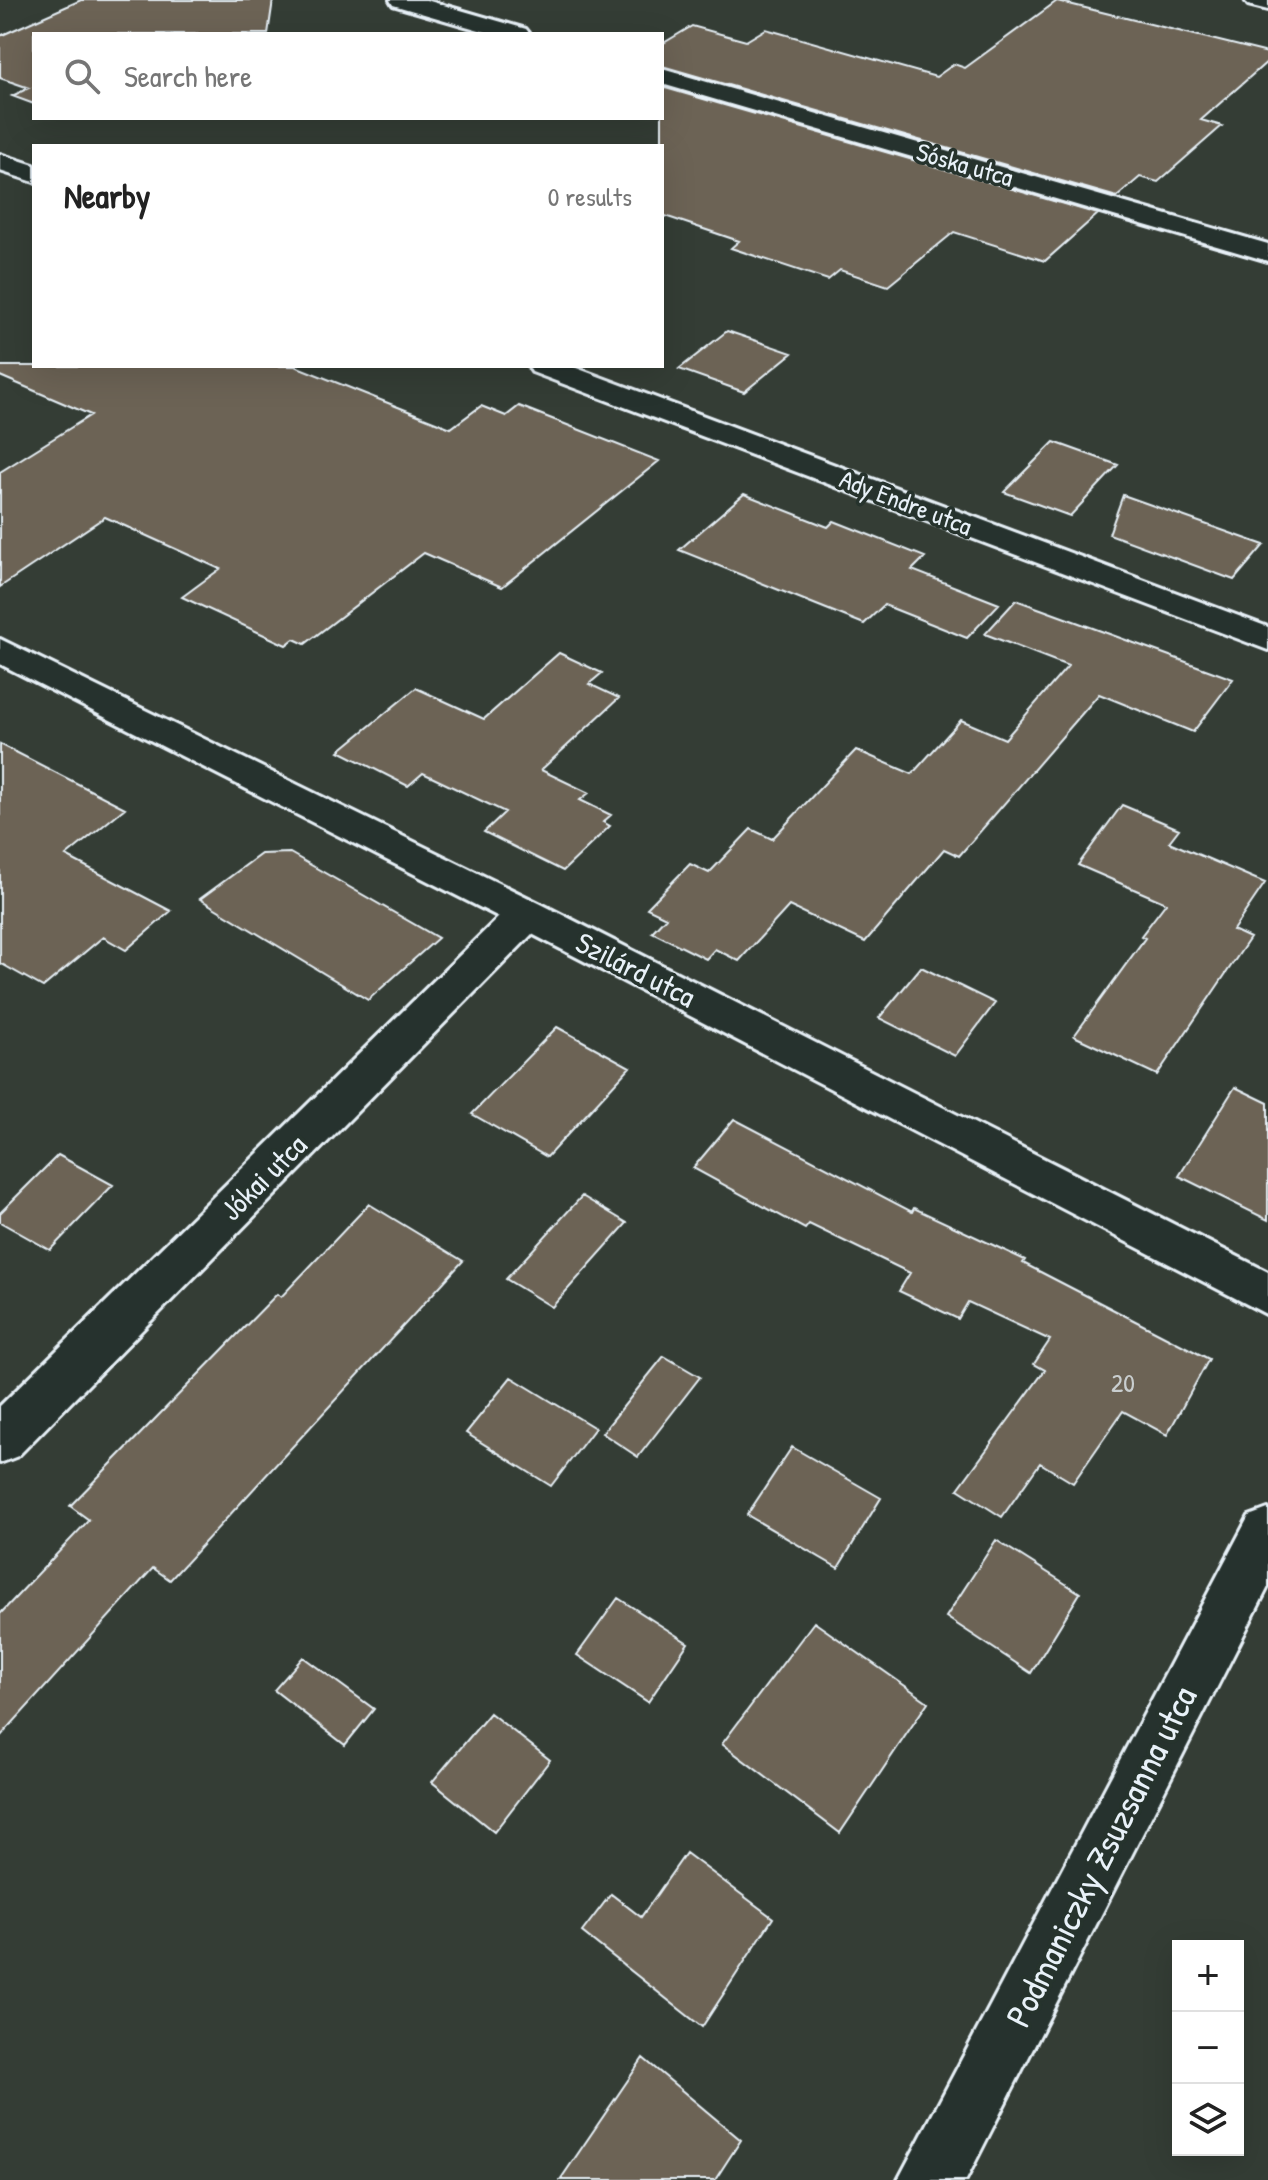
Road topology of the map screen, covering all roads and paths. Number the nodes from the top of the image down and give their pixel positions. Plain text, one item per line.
1 (401, 0) edge
2 (1256, 0) edge
3 (1268, 3) edge
4 (511, 32) edge
5 (664, 77) edge
6 (0, 162) edge
7 (32, 173) edge
8 (1268, 253) edge
9 (548, 368) edge
10 (1268, 639) edge
11 (0, 650) edge
12 (527, 914) junction
13 (1268, 1295) edge
14 (0, 1440) edge
15 (1268, 1533) edge
16 (931, 2180) edge

1 - 4 street
2 - 3 street
5 - 8 street, Sóska utca
6 - 7 street
9 - 10 street, Ady Endre utca
11 - 12 street, Szilárd utca
12 - 13 street, Szilárd utca
12 - 14 street, Jókai utca
15 - 16 street, Podmaniczky Zsuzsanna utca

